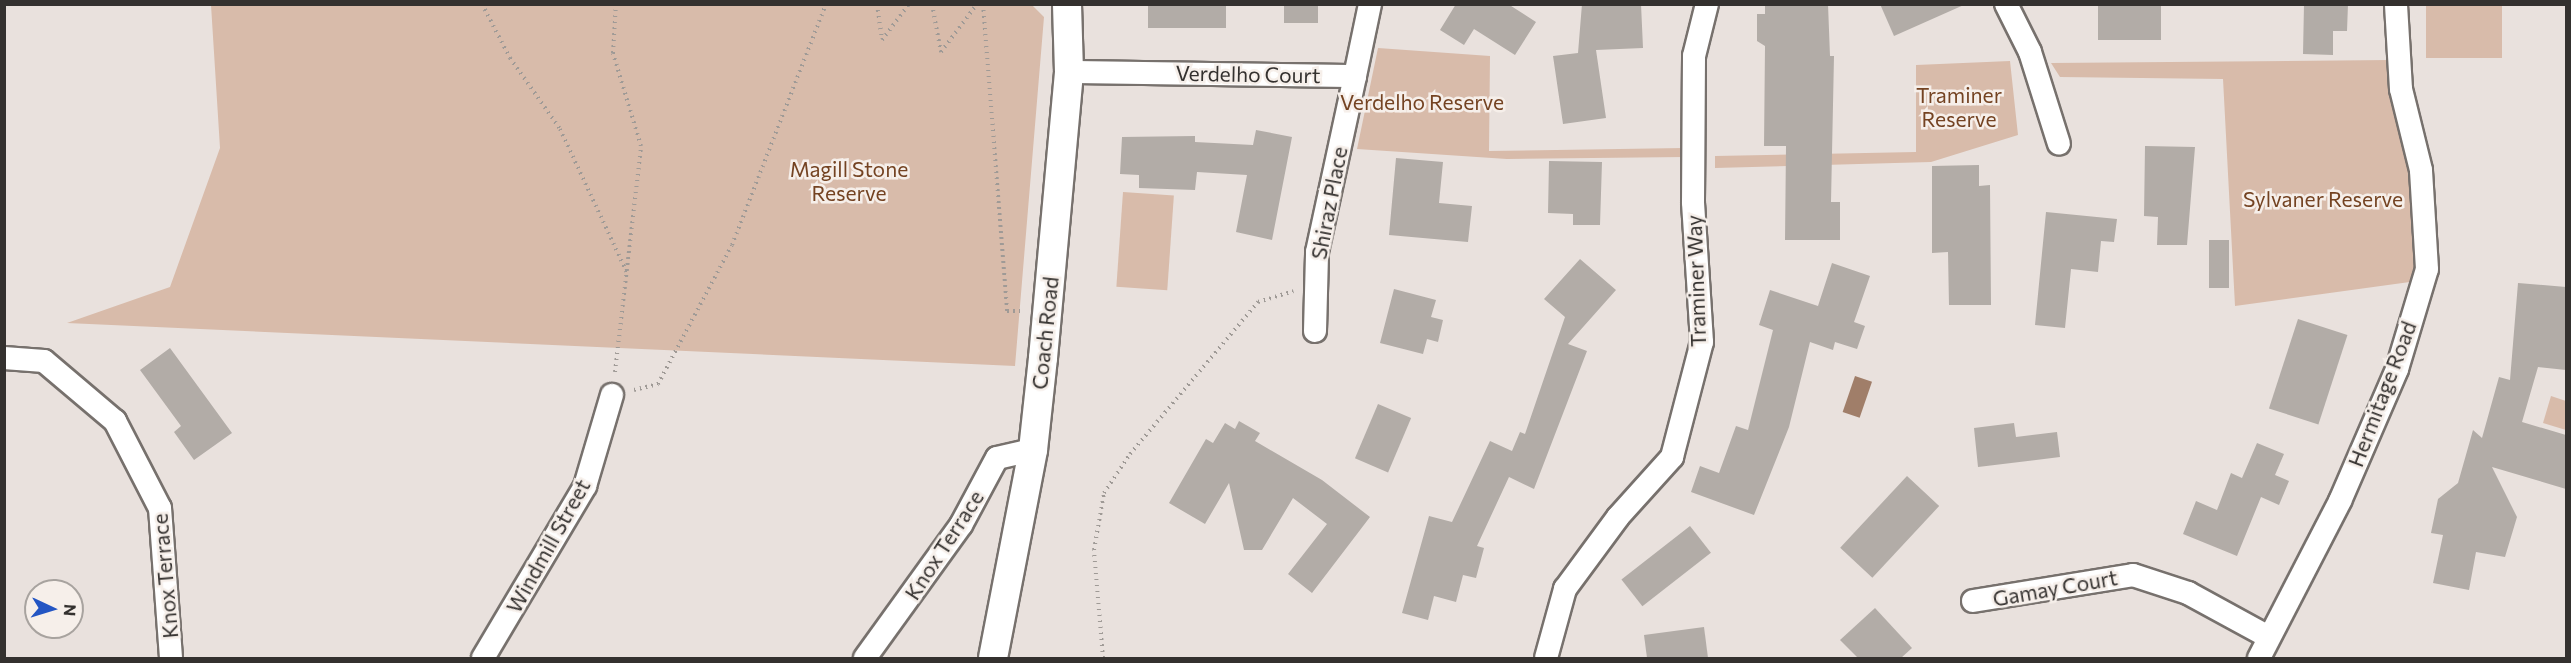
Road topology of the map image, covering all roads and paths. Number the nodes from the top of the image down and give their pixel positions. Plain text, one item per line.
1 (482, 4) edge
2 (616, 4) edge
3 (826, 4) edge
4 (877, 4) edge
5 (909, 4) edge
6 (932, 4) edge
7 (977, 4) edge
8 (983, 4) edge
9 (1068, 4) edge
10 (1370, 4) edge
11 (1707, 4) edge
12 (2006, 4) edge
13 (2396, 4) edge
14 (1069, 72) junction
15 (1355, 76) junction
16 (2059, 144) dead end
17 (628, 275) junction
18 (1316, 284) junction
19 (1048, 311) junction
20 (1315, 331) dead end
21 (4, 358) edge
22 (612, 395) junction
23 (1033, 450) junction
24 (1973, 601) dead end
25 (2267, 636) junction
26 (171, 658) edge
27 (483, 658) edge
28 (866, 658) edge
29 (993, 658) edge
30 (1103, 658) edge
31 (1546, 658) edge
32 (2259, 658) edge

1 - 17 path
2 - 17 path
3 - 22 path
4 - 5 path
6 - 7 path
8 - 19 path
9 - 14 street, Coach Road
10 - 15 street
11 - 31 street, Traminer Way
12 - 16 street
13 - 25 street, Hermitage Road
14 - 15 street, Verdelho Court
14 - 19 street, Coach Road
15 - 18 street, Shiraz Place
17 - 22 path
18 - 20 street, Shiraz Place
18 - 30 path
19 - 23 street, Coach Road
21 - 26 street, Knox Terrace
22 - 27 street, Windmill Street
23 - 28 street, Knox Terrace
23 - 29 street, Coach Road
24 - 25 street, Gamay Court
25 - 32 street, Hermitage Road

